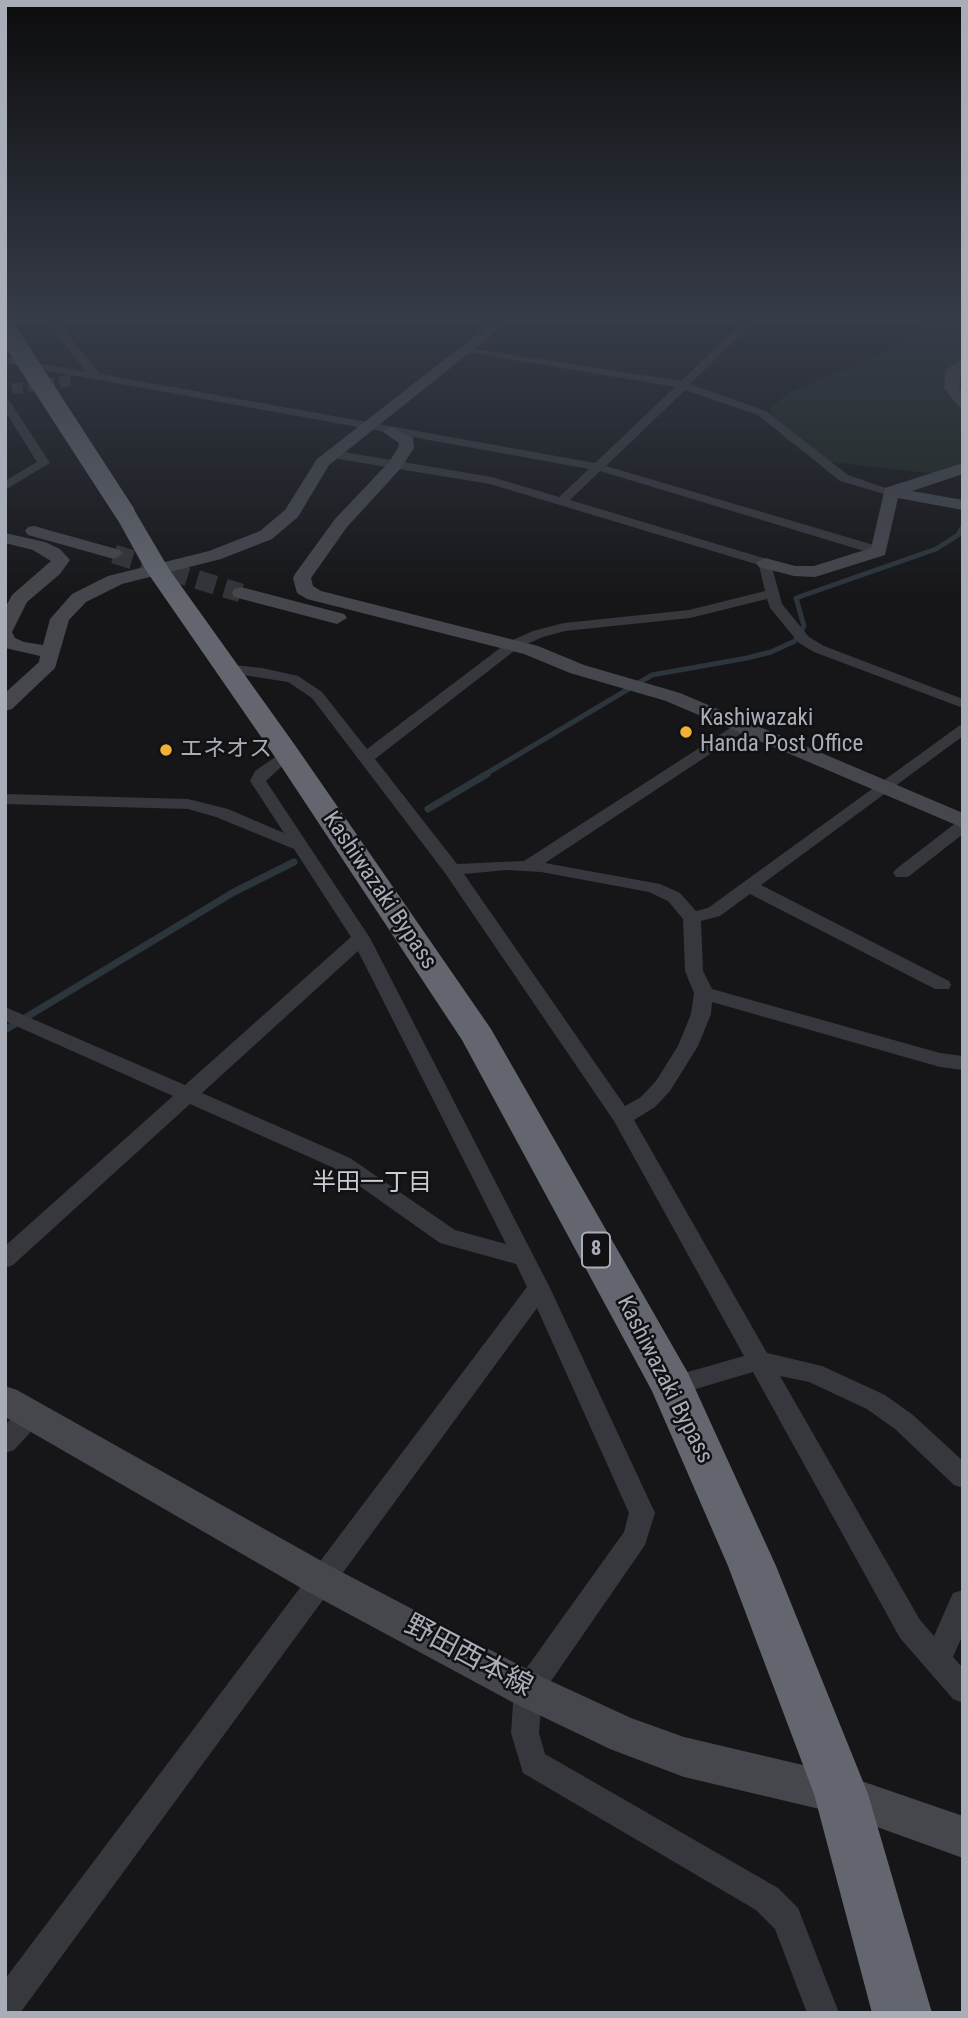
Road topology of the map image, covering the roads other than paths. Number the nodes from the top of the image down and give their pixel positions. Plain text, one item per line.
1 (13, 415) edge
2 (51, 415) edge
3 (59, 415) edge
4 (301, 415) edge
5 (379, 415) edge
6 (651, 415) edge
7 (765, 415) edge
8 (364, 427) junction
9 (391, 432) junction
10 (332, 453) junction
11 (395, 464) junction
12 (598, 467) junction
13 (963, 468) edge
14 (5, 486) edge
15 (891, 492) junction
16 (561, 502) junction
17 (963, 505) edge
18 (122, 514) junction
19 (5, 524) edge
20 (5, 538) edge
21 (879, 551) junction
22 (141, 560) junction
23 (765, 563) junction
24 (241, 593) tunnel mouth
25 (770, 594) junction
26 (425, 624) junction
27 (5, 629) edge
28 (5, 636) edge
29 (513, 645) junction
30 (52, 652) junction
31 (224, 668) junction
32 (963, 704) edge
33 (5, 705) edge
34 (743, 726) junction
35 (963, 728) edge
36 (287, 754) junction
37 (366, 758) junction
38 (884, 786) junction
39 (5, 799) edge
40 (963, 821) edge
41 (963, 826) edge
42 (298, 845) junction
43 (528, 866) junction
44 (452, 870) junction
45 (902, 873) dead end
46 (749, 886) junction
47 (692, 918) junction
48 (361, 938) junction
49 (942, 985) dead end
50 (704, 993) junction
51 (11, 1016) edge
52 (963, 1063) edge
53 (188, 1094) junction
54 (622, 1117) junction
55 (524, 1258) junction
56 (5, 1259) edge
57 (539, 1288) junction
58 (759, 1361) junction
59 (672, 1386) junction
60 (18, 1408) edge
61 (5, 1442) edge
62 (963, 1477) edge
63 (321, 1580) junction
64 (963, 1602) edge
65 (937, 1661) junction
66 (963, 1689) edge
67 (528, 1690) junction
68 (841, 1794) junction
69 (963, 1837) edge
70 (5, 2006) edge
71 (823, 2013) edge
72 (902, 2013) edge

1 - 14 street
2 - 18 highway, Kashiwazaki Bypass / 8
3 - 18 highway, Kashiwazaki Bypass / 8, bridge
4 - 8 street
5 - 8 street
6 - 12 street
7 - 15 street
8 - 9 street
8 - 10 street
9 - 11 street
9 - 12 street
10 - 11 street
10 - 22 street
11 - 16 street
11 - 26 street
12 - 16 street
12 - 21 street
13 - 15 street
15 - 17 street
15 - 21 street
16 - 23 street
18 - 22 highway, Kashiwazaki Bypass / 8
19 - 22 street
20 - 27 street
21 - 23 street
22 - 30 street
22 - 31 highway, Kashiwazaki Bypass / 8
23 - 25 street
24 - 26 street
25 - 29 street
25 - 32 street
26 - 29 street
28 - 30 street
29 - 34 street
29 - 37 street
30 - 33 street
31 - 36 highway, Kashiwazaki Bypass / 8
31 - 37 street
34 - 38 street
34 - 43 street
35 - 38 street
36 - 42 street
36 - 59 highway, Kashiwazaki Bypass / 8
37 - 44 street
38 - 40 street
38 - 46 street
39 - 42 street
41 - 45 street
42 - 48 street
43 - 44 street
43 - 47 street
44 - 54 street
46 - 47 street
46 - 49 street
47 - 50 street
48 - 53 street
48 - 55 street
50 - 52 street
50 - 54 street
51 - 53 street
53 - 55 street
53 - 56 street
54 - 58 street
55 - 57 street
57 - 63 street
57 - 67 street
58 - 59 street
58 - 62 street
58 - 65 street
59 - 68 highway, Kashiwazaki Bypass / 8
60 - 61 street
60 - 63 street, 野田西本線
63 - 67 street, 野田西本線
63 - 70 street
64 - 65 street
65 - 66 street
67 - 68 street, 野田西本線
67 - 71 street
68 - 69 street, 野田西本線
68 - 72 highway, Kashiwazaki Bypass / 8

